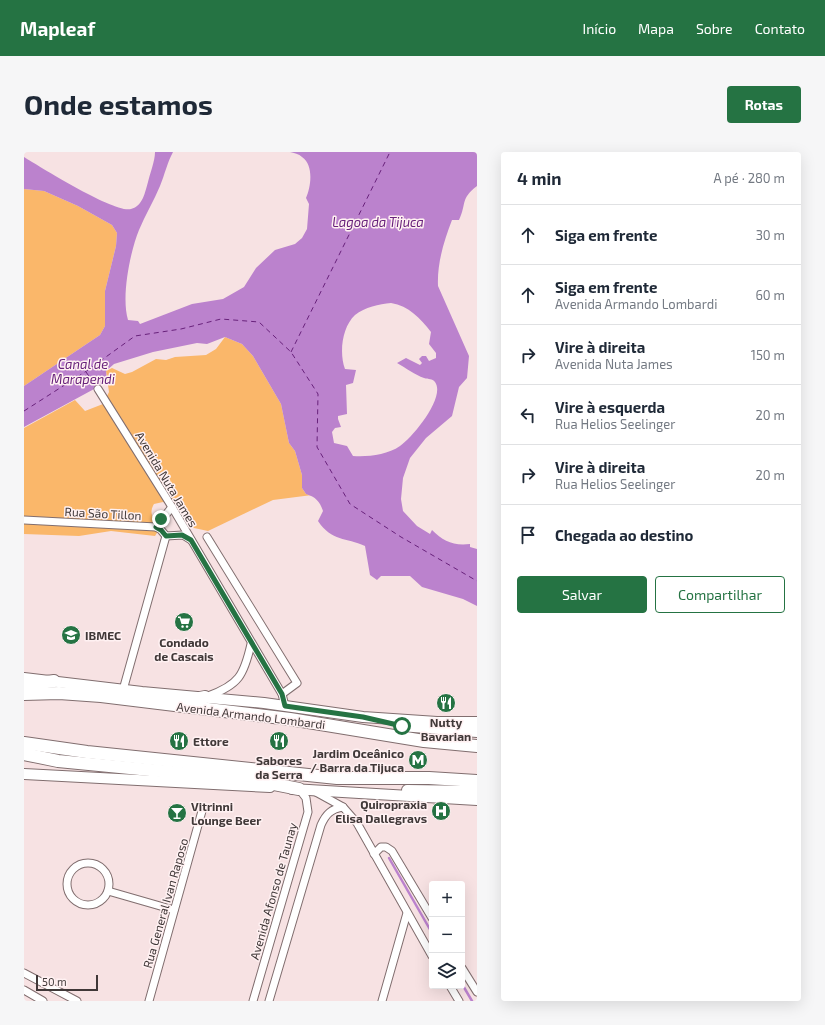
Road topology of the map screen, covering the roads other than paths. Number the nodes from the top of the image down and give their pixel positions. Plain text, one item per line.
1 (98, 389) dead end
2 (172, 507) junction
3 (24, 520) edge
4 (156, 527) junction
5 (166, 536) junction
6 (207, 537) dead end
7 (191, 540) junction
8 (251, 644) junction
9 (24, 678) edge
10 (54, 681) junction
11 (24, 685) edge
12 (123, 690) junction
13 (24, 694) edge
14 (282, 694) junction
15 (205, 698) junction
16 (164, 704) junction
17 (285, 706) junction
18 (363, 717) junction
19 (477, 722) edge
20 (477, 732) edge
21 (24, 743) edge
22 (477, 746) edge
23 (24, 754) edge
24 (24, 774) edge
25 (477, 781) edge
26 (299, 789) junction
27 (312, 790) junction
28 (477, 791) edge
29 (365, 793) junction
30 (477, 800) edge
31 (343, 807) junction
32 (202, 811) dead end
33 (374, 854) junction
34 (108, 891) junction
35 (174, 910) junction
36 (407, 913) junction
37 (431, 917) edge
38 (430, 953) edge
39 (24, 973) edge
40 (465, 973) edge
41 (452, 989) edge
42 (24, 990) edge
43 (477, 992) edge
44 (43, 1001) edge
45 (77, 1001) edge
46 (148, 1001) edge
47 (253, 1001) edge
48 (269, 1001) edge
49 (382, 1001) edge
50 (459, 1001) edge

1 - 2 street, Avenida Nuta James
2 - 4 street, Rua São Tillon
2 - 7 street, Avenida Nuta James
3 - 4 street, Rua São Tillon
4 - 5 street
5 - 7 street
5 - 12 street
6 - 14 street
7 - 8 street, Avenida Nuta James
8 - 14 street, Avenida Nuta James
8 - 15 street
9 - 10 main road, Avenida Armando Lombardi
10 - 11 highway
10 - 12 main road, Avenida Armando Lombardi
12 - 15 main road, Avenida Armando Lombardi
13 - 16 highway, Avenida Armando Lombardi
14 - 17 street, Avenida Nuta James
15 - 16 highway
15 - 17 main road, Avenida Armando Lombardi
16 - 22 highway, Avenida Armando Lombardi
17 - 18 main road, Avenida Armando Lombardi
18 - 19 main road, Avenida Armando Lombardi
18 - 20 main road
21 - 25 highway
23 - 26 highway
24 - 26 main road
26 - 27 main road
26 - 47 street, Avenida Afonso de Taunay
27 - 29 main road
27 - 31 street
28 - 29 main road
29 - 30 main road
31 - 33 street
31 - 48 street
32 - 35 street, Rua General Ivan Raposo
33 - 36 street
33 - 37 street
34 - 34 street
34 - 35 street
35 - 46 street, Rua General Ivan Raposo
36 - 38 street
36 - 49 street
39 - 45 street
40 - 43 street
41 - 50 street
42 - 44 street

